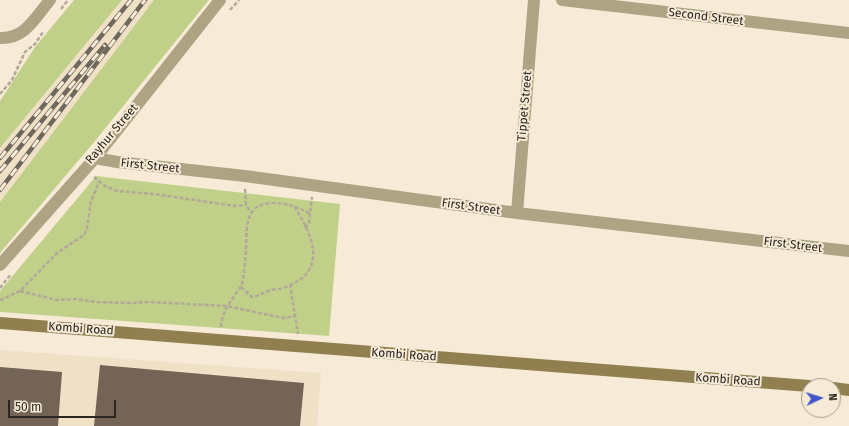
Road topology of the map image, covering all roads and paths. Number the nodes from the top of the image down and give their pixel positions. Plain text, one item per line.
1 (50, 0) edge
2 (68, 0) edge
3 (220, 0) edge
4 (534, 0) edge
5 (562, 0) edge
6 (56, 15) dead end
7 (45, 29) dead end
8 (849, 33) edge
9 (0, 38) edge
10 (24, 48) dead end
11 (25, 52) junction
12 (0, 94) edge
13 (95, 158) junction
14 (85, 167) junction
15 (245, 176) junction
16 (99, 182) junction
17 (313, 185) junction
18 (246, 205) junction
19 (294, 205) junction
20 (251, 212) junction
21 (517, 213) junction
22 (311, 214) junction
23 (305, 228) junction
24 (849, 251) edge
25 (0, 265) edge
26 (290, 284) junction
27 (242, 287) junction
28 (20, 291) junction
29 (0, 300) edge
30 (228, 306) junction
31 (296, 316) junction
32 (0, 323) edge
33 (220, 340) junction
34 (298, 347) junction
35 (801, 385) edge

1 - 9 street
2 - 6 path
3 - 13 street, Rayhur Street
4 - 21 street, Tippet Street
5 - 8 street, Second Street
7 - 11 path
10 - 11 path
11 - 12 path
13 - 14 street, Rayhur Street
13 - 15 street, First Street
14 - 16 path
14 - 25 street, Rayhur Street
15 - 17 street, First Street
15 - 18 path
16 - 18 path
16 - 28 path
17 - 21 street, First Street
17 - 22 path
18 - 20 path
19 - 20 path
19 - 22 path
19 - 23 path
20 - 27 path
21 - 24 street, First Street
22 - 23 path
23 - 26 path
26 - 27 path
26 - 31 path
27 - 30 path
28 - 29 path
28 - 30 path
30 - 31 path
30 - 33 path
31 - 34 path
32 - 33 main road, Kombi Road
33 - 34 main road, Kombi Road
34 - 35 main road, Kombi Road

